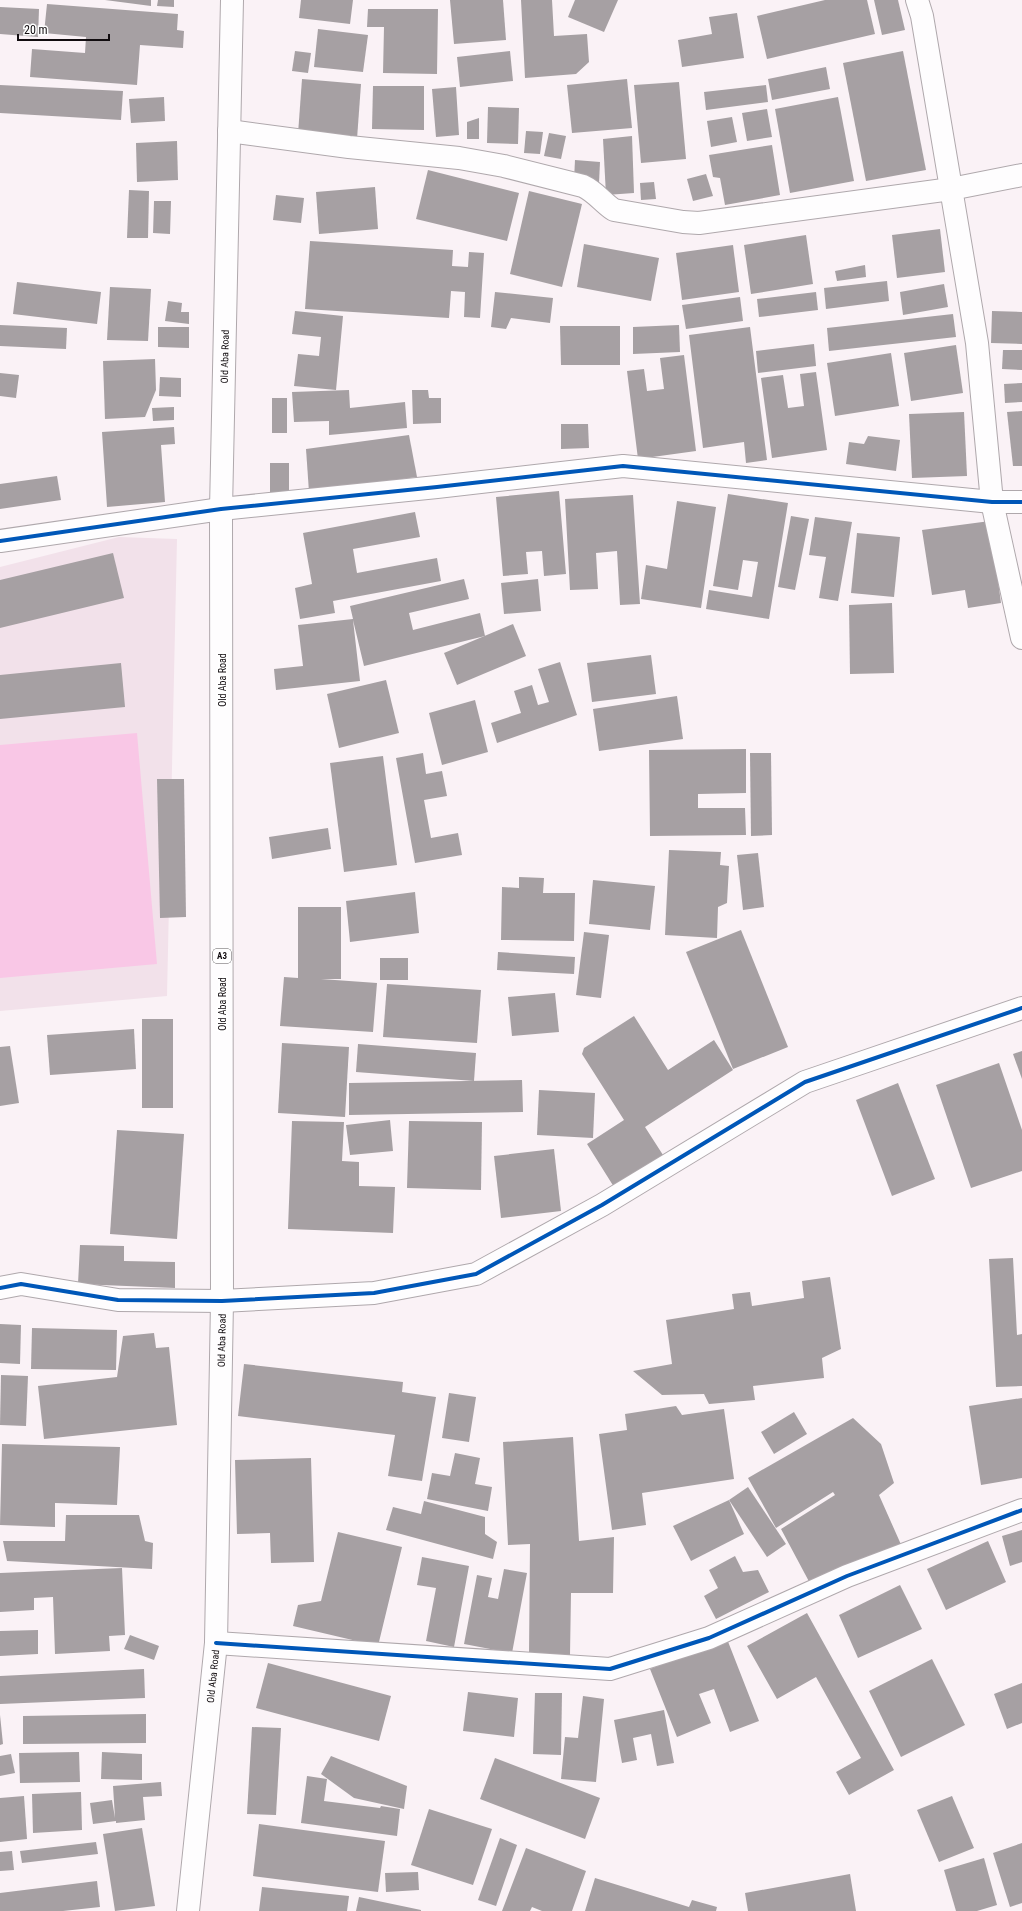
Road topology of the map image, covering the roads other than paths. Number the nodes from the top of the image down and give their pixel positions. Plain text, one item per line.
1 (232, 0) edge
2 (917, 0) edge
3 (229, 131) junction
4 (1022, 174) edge
5 (951, 189) junction
6 (992, 502) junction
7 (1022, 502) edge
8 (221, 509) junction
9 (0, 541) edge
10 (1022, 638) edge
11 (1022, 1008) edge
12 (0, 1288) edge
13 (222, 1301) junction
14 (1022, 1510) edge
15 (216, 1643) junction
16 (188, 1911) edge

1 - 3 street, Old Aba Road / A3
2 - 5 street
3 - 5 street
3 - 8 street, Old Aba Road / A3
4 - 5 street
5 - 6 street
6 - 7 street
6 - 8 street
6 - 10 street
8 - 9 street
8 - 13 street, Old Aba Road / A3
11 - 13 street
12 - 13 street
13 - 15 street, Old Aba Road / A3
14 - 15 street
15 - 16 street, Old Aba Road / A3

